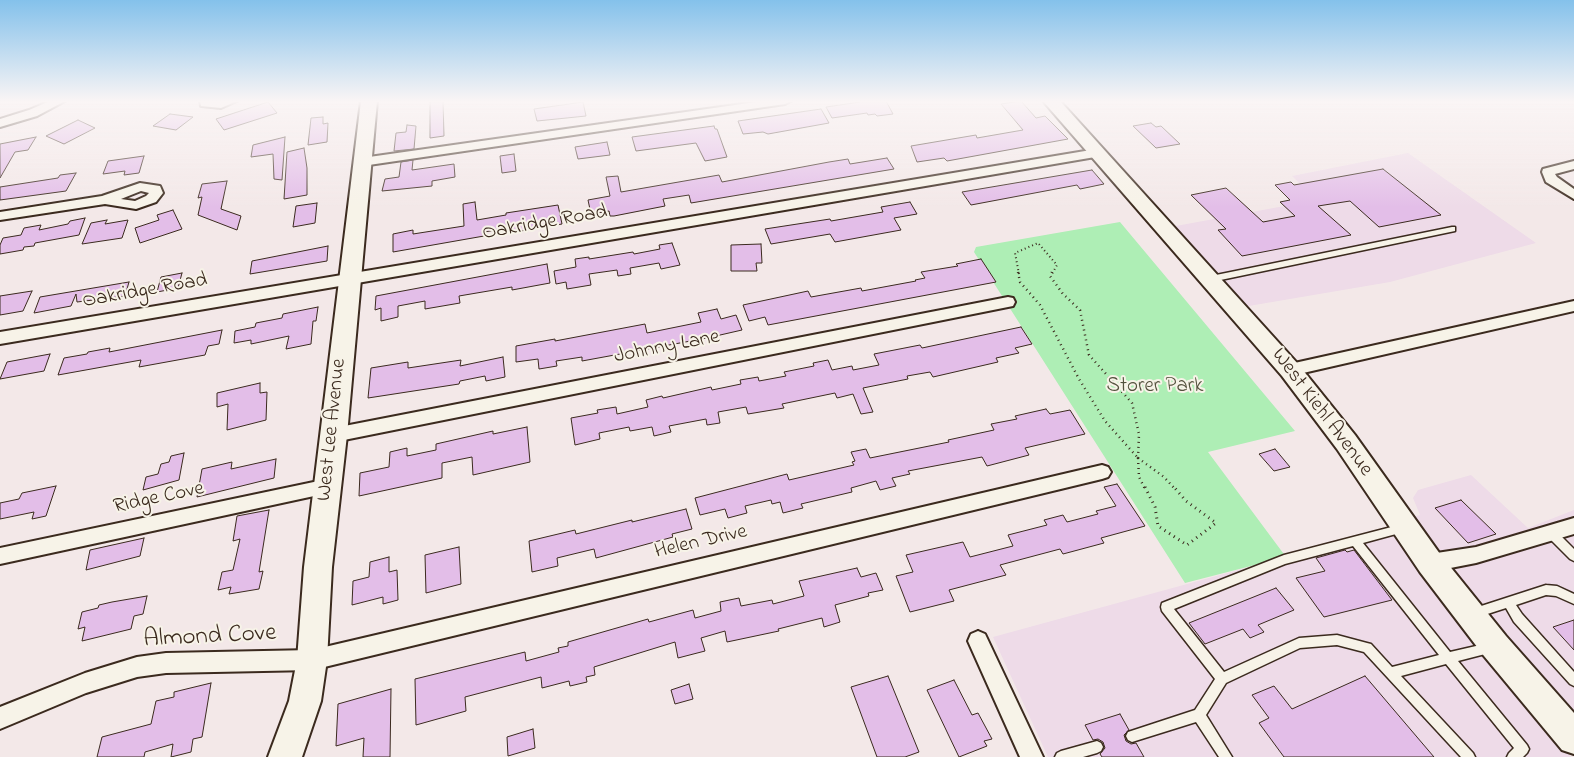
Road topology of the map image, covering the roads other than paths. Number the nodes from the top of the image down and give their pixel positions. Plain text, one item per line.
1 (365, 136) edge
2 (540, 136) edge
3 (1082, 136) edge
4 (1097, 153) junction
5 (362, 162) junction
6 (1574, 165) edge
7 (1574, 195) edge
8 (104, 200) dead end
9 (0, 216) edge
10 (1452, 229) dead end
11 (350, 278) junction
12 (1211, 279) junction
13 (1008, 302) dead end
14 (1574, 306) edge
15 (0, 338) edge
16 (1290, 370) junction
17 (334, 435) junction
18 (1102, 472) dead end
19 (328, 486) junction
20 (1574, 526) edge
21 (1404, 528) junction
22 (1550, 532) junction
23 (1356, 542) junction
24 (0, 556) edge
25 (1574, 556) edge
26 (1430, 564) junction
27 (1574, 599) edge
28 (1508, 602) junction
29 (1470, 615) junction
30 (978, 641) dead end
31 (1495, 646) junction
32 (1448, 658) junction
33 (312, 660) junction
34 (1390, 673) junction
35 (1222, 679) junction
36 (1574, 680) edge
37 (1199, 715) junction
38 (0, 718) edge
39 (1132, 736) dead end
40 (1574, 738) edge
41 (1097, 747) dead end
42 (285, 757) edge
43 (1032, 757) edge
44 (1061, 757) edge
45 (1226, 757) edge
46 (1469, 757) edge
47 (1513, 757) edge

1 - 5 street, West Lee Avenue
2 - 5 street
3 - 4 street, West Kiehl Avenue
4 - 11 street, Oakridge Road
4 - 12 street, West Kiehl Avenue
5 - 11 street, West Lee Avenue
6 - 7 street
8 - 9 street
10 - 12 lane
11 - 15 street, Oakridge Road
11 - 17 street, West Lee Avenue
12 - 16 street, West Kiehl Avenue
13 - 17 street, Johnny Lane
14 - 16 street
16 - 21 street, West Kiehl Avenue
17 - 19 street, West Lee Avenue
18 - 33 street, Helen Drive
19 - 24 street, Ridge Cove
19 - 33 street, West Lee Avenue
20 - 22 street
21 - 23 lane
21 - 26 street, West Kiehl Avenue
22 - 25 lane
22 - 26 street
23 - 32 lane
23 - 35 lane
26 - 29 street, West Kiehl Avenue
27 - 28 lane
28 - 29 lane
28 - 36 lane
29 - 31 street, West Kiehl Avenue
30 - 43 street
31 - 32 lane
31 - 40 street, West Kiehl Avenue
32 - 34 lane
32 - 47 lane
33 - 38 street, Almond Cove
33 - 42 street, West Lee Avenue
34 - 35 lane
34 - 46 lane
35 - 37 lane
37 - 39 lane
37 - 45 lane
41 - 44 lane

